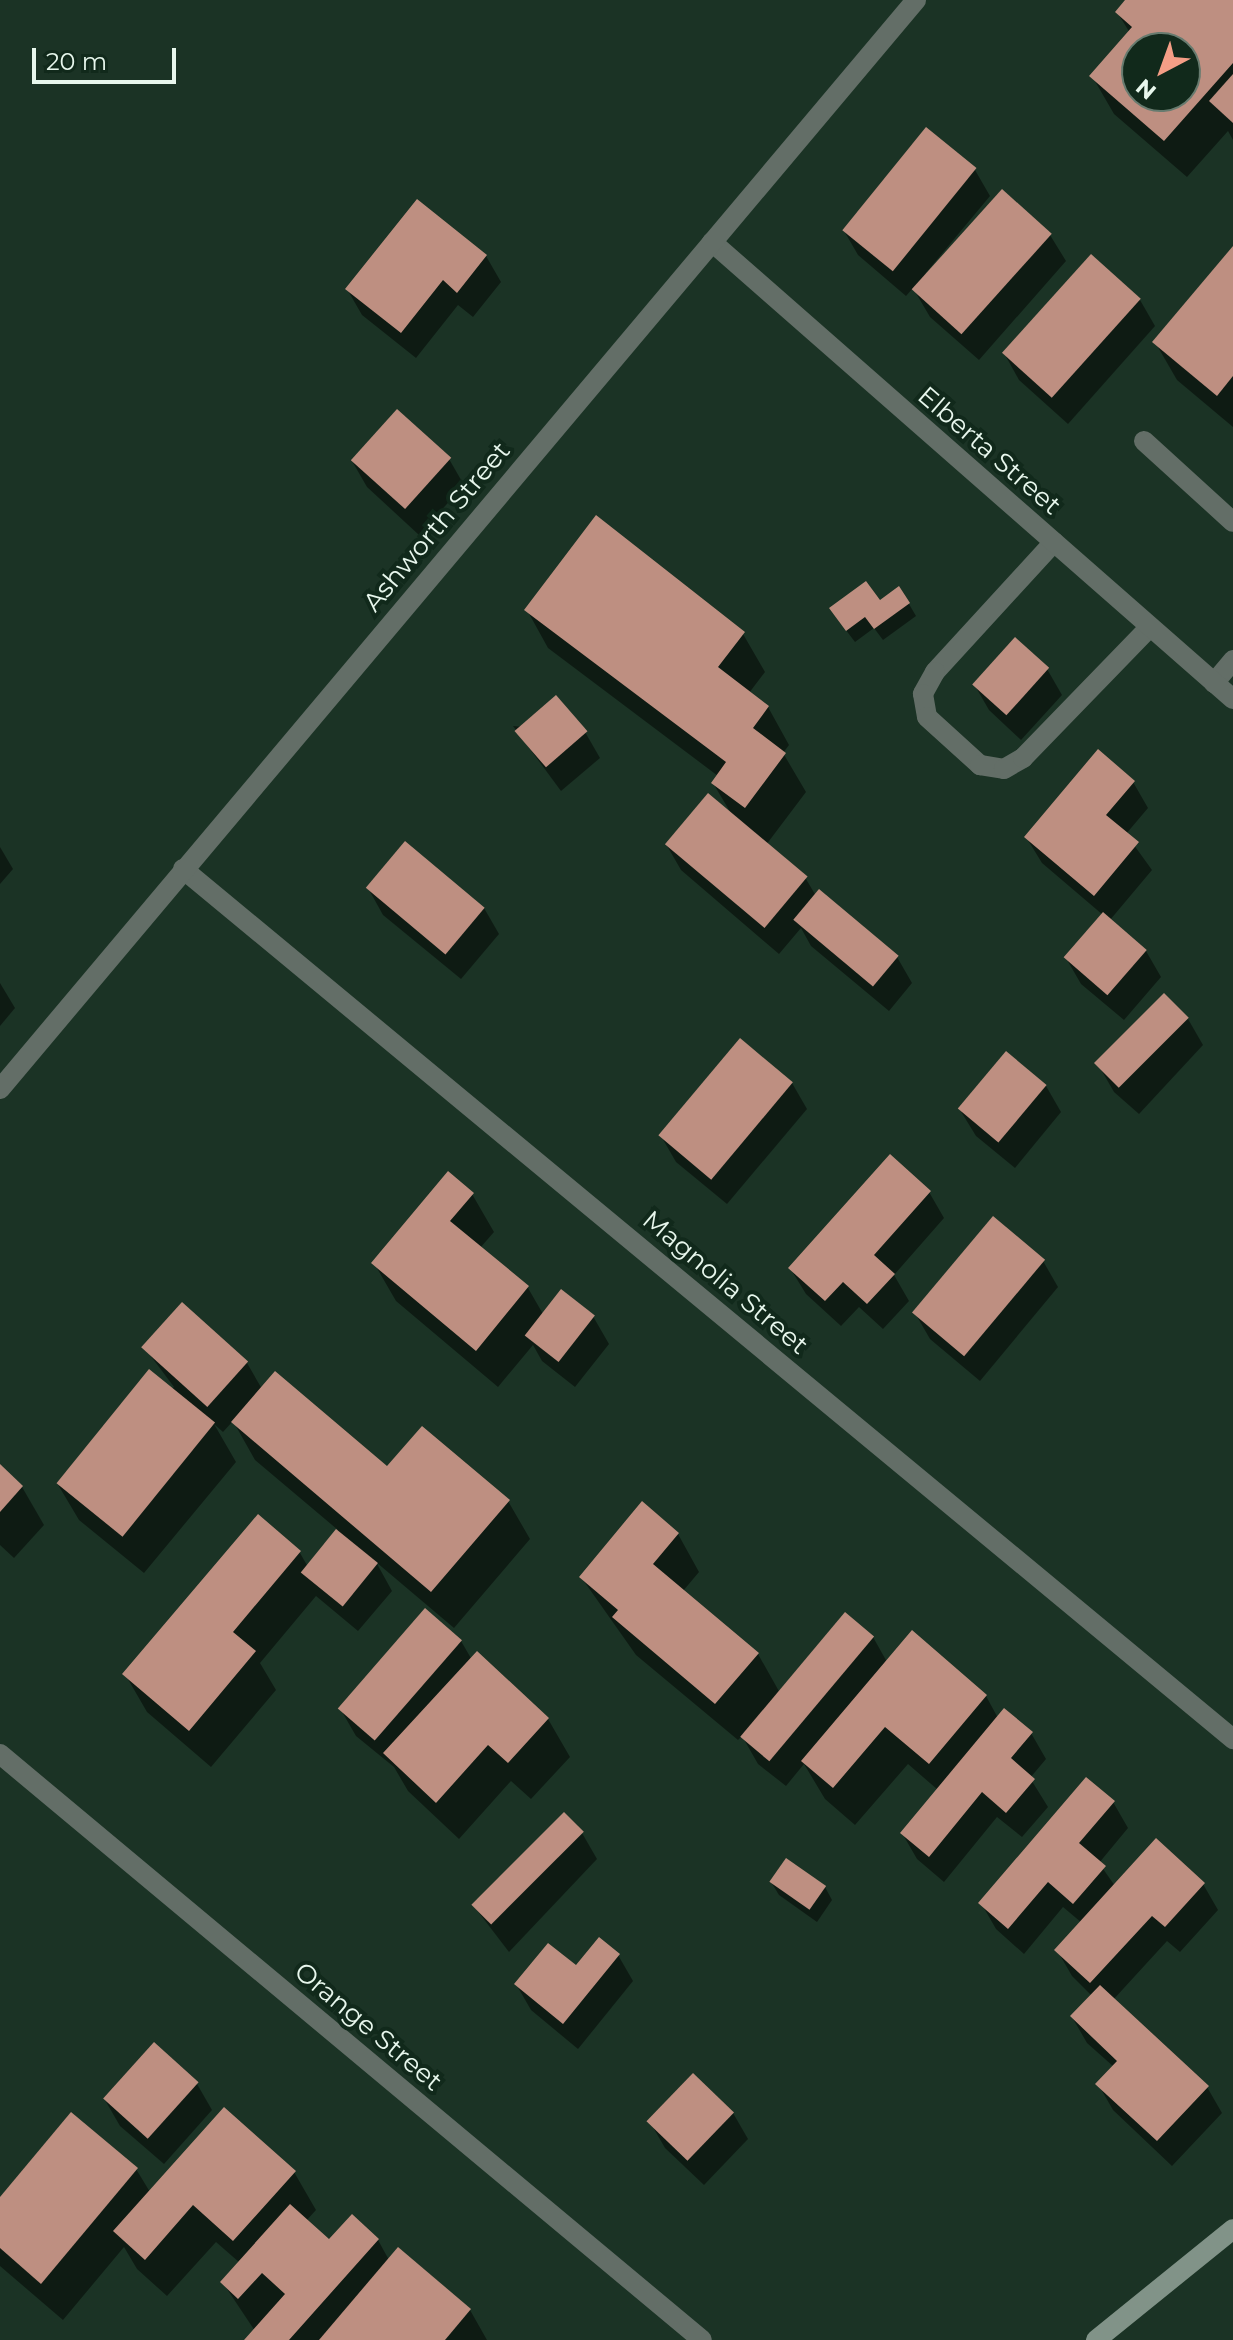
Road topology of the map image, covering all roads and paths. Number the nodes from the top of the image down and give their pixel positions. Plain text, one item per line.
1 (916, 0) edge
2 (712, 242) junction
3 (1144, 441) dead end
4 (1233, 522) edge
5 (1054, 542) junction
6 (1150, 627) junction
7 (1233, 660) edge
8 (1214, 683) junction
9 (1233, 699) edge
10 (183, 869) junction
11 (0, 1089) edge
12 (1233, 1739) edge
13 (0, 1754) edge
14 (1233, 2229) edge
15 (702, 2340) edge
16 (1096, 2340) edge

1 - 2 street, Ashworth Street
2 - 5 street, Elberta Street
2 - 10 street, Ashworth Street
3 - 4 street
5 - 6 street, Elberta Street
5 - 6 street
6 - 8 street, Elberta Street
7 - 8 street
8 - 9 street, Elberta Street
10 - 11 street, Ashworth Street
10 - 12 street, Magnolia Street
13 - 15 street, Orange Street
14 - 16 main road

